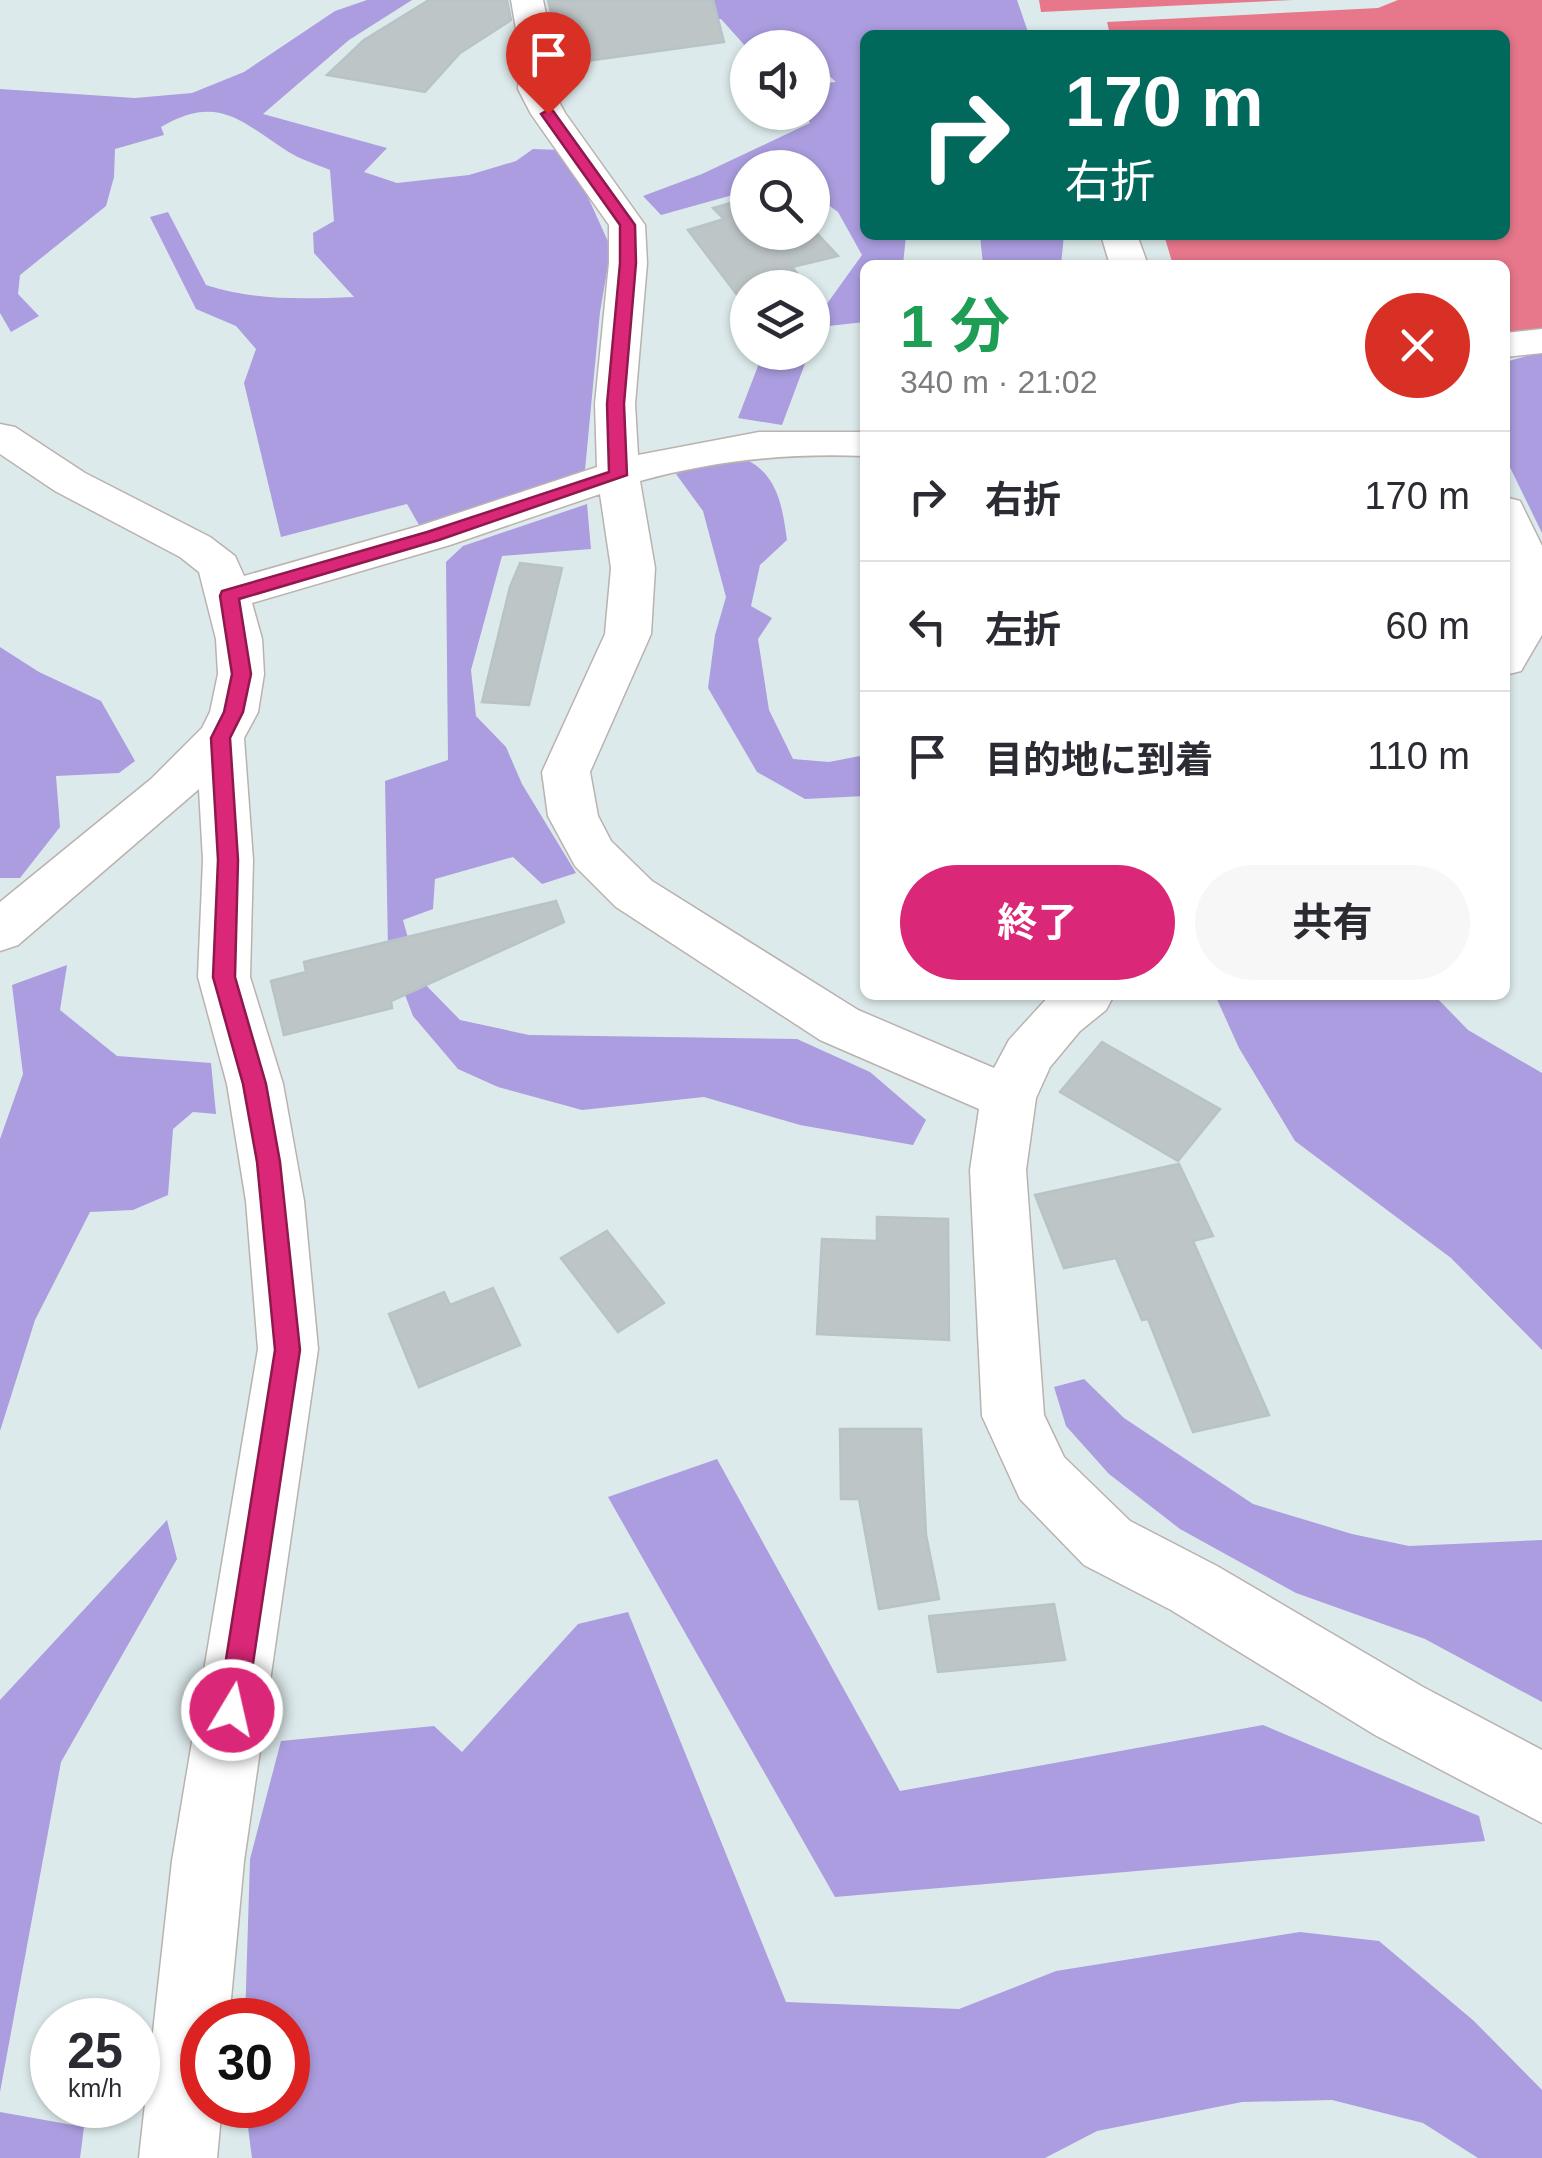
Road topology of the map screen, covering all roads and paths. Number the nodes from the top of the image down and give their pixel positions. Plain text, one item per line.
1 (527, 0) edge
2 (1542, 341) edge
3 (1510, 344) edge
4 (0, 436) edge
5 (860, 444) edge
6 (618, 475) junction
7 (1510, 520) edge
8 (229, 596) junction
9 (1510, 655) edge
10 (1510, 670) edge
11 (1542, 680) edge
12 (220, 738) junction
13 (0, 931) edge
14 (1081, 1000) edge
15 (1008, 1098) junction
16 (1542, 1788) edge
17 (178, 2158) edge

1 - 6 street
2 - 3 street
4 - 8 street
5 - 6 street
6 - 8 street
6 - 15 street
7 - 9 street
8 - 12 street
10 - 11 street
12 - 13 street
12 - 17 street
14 - 15 street
15 - 16 street

